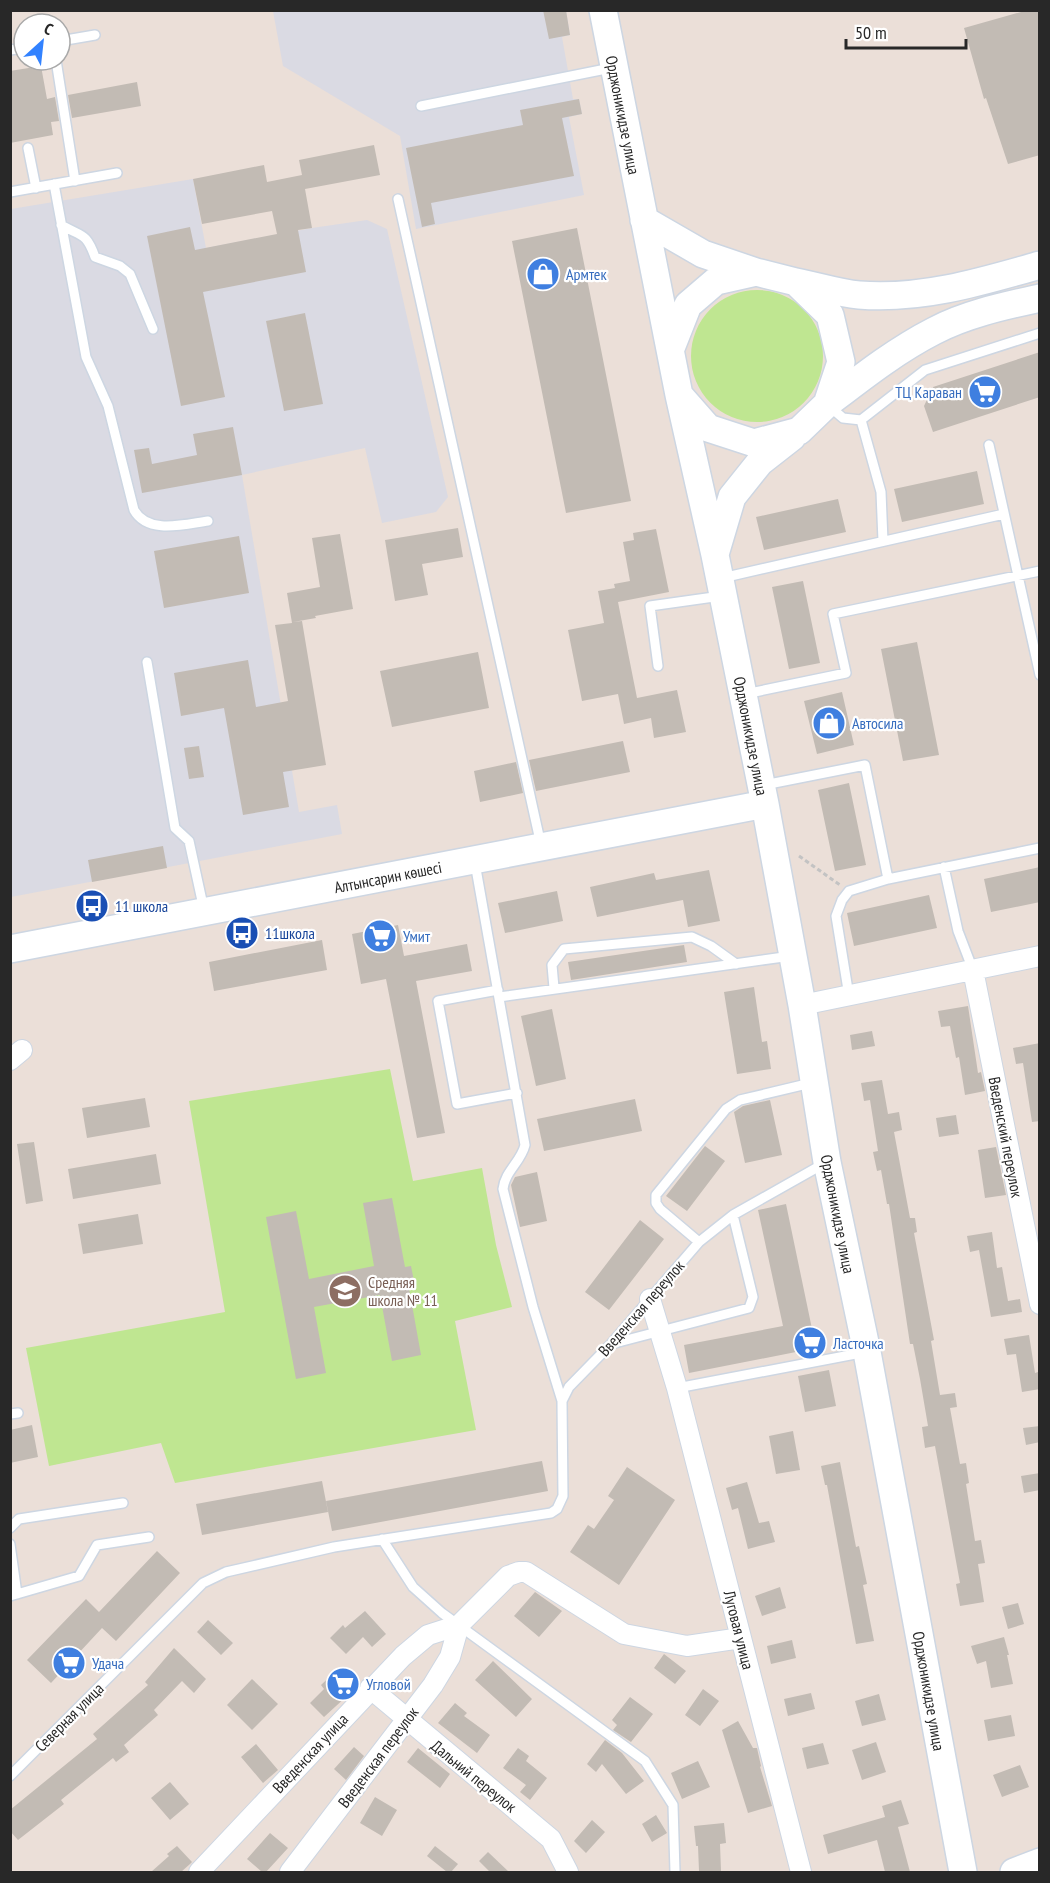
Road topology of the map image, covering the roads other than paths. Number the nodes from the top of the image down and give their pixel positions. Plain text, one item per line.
1 (603, 10) edge
2 (95, 35) dead end
3 (72, 39) edge
4 (613, 68) junction
5 (58, 72) edge
6 (421, 106) dead end
7 (28, 148) dead end
8 (117, 173) dead end
9 (75, 181) junction
10 (54, 184) junction
11 (36, 188) junction
12 (10, 192) edge
13 (398, 199) dead end
14 (644, 220) junction
15 (61, 225) junction
16 (1040, 265) edge
17 (756, 272) junction
18 (796, 282) junction
19 (1040, 298) edge
20 (153, 329) dead end
21 (1040, 333) edge
22 (671, 348) junction
23 (679, 395) junction
24 (827, 404) junction
25 (861, 420) junction
26 (799, 431) junction
27 (989, 445) dead end
28 (1004, 514) junction
29 (208, 521) dead end
30 (883, 541) junction
31 (1040, 571) edge
32 (1017, 575) junction
33 (719, 576) junction
34 (147, 662) dead end
35 (658, 666) dead end
36 (1040, 675) edge
37 (743, 694) junction
38 (763, 795) junction
39 (541, 847) junction
40 (1040, 848) edge
41 (474, 860) junction
42 (944, 867) junction
43 (888, 879) junction
44 (205, 912) junction
45 (10, 949) edge
46 (793, 956) junction
47 (1040, 956) edge
48 (736, 964) junction
49 (973, 970) junction
50 (554, 988) junction
51 (499, 993) junction
52 (849, 996) junction
53 (802, 1005) junction
54 (814, 1082) junction
55 (517, 1093) junction
56 (827, 1162) junction
57 (733, 1215) junction
58 (699, 1242) junction
59 (650, 1299) junction
60 (1040, 1304) edge
61 (660, 1332) junction
62 (611, 1344) junction
63 (867, 1352) junction
64 (677, 1388) junction
65 (562, 1401) junction
66 (123, 1503) dead end
67 (10, 1528) edge
68 (149, 1537) dead end
69 (382, 1539) junction
70 (10, 1544) edge
71 (14, 1595) edge
72 (459, 1625) junction
73 (741, 1638) junction
74 (370, 1688) junction
75 (406, 1720) junction
76 (10, 1776) edge
77 (198, 1872) edge
78 (290, 1872) edge
79 (568, 1872) edge
80 (675, 1872) edge
81 (801, 1872) edge
82 (963, 1872) edge

1 - 4 street, Орджоникидзе улица
2 - 3 lane
4 - 6 lane
4 - 14 street, Орджоникидзе улица
5 - 9 lane
7 - 11 lane
8 - 9 lane
9 - 10 lane
10 - 11 lane
10 - 15 lane
11 - 12 lane
13 - 39 lane
14 - 17 street
14 - 22 street, Орджоникидзе улица
15 - 20 lane
15 - 29 lane
16 - 18 street
17 - 18 street
17 - 22 street
18 - 24 street
19 - 24 street
21 - 25 lane
22 - 23 street
23 - 26 street
23 - 33 street, Орджоникидзе улица
24 - 25 lane
24 - 26 street
25 - 30 lane
26 - 33 street
27 - 28 lane
28 - 30 lane
28 - 32 lane
30 - 33 lane
31 - 32 lane
32 - 36 lane
32 - 37 lane
33 - 35 lane
33 - 37 street, Орджоникидзе улица
34 - 44 lane
37 - 38 street, Орджоникидзе улица
38 - 39 street, Алтынсарин көшесі
38 - 43 lane
38 - 46 street, Орджоникидзе улица
39 - 41 street, Алтынсарин көшесі
40 - 42 lane
41 - 44 street, Алтынсарин көшесі
41 - 51 lane
42 - 43 lane
42 - 49 lane
43 - 52 lane
44 - 45 street, Алтынсарин көшесі
46 - 48 lane
46 - 53 street, Орджоникидзе улица
47 - 49 street
48 - 50 lane
48 - 50 lane
49 - 52 street
49 - 60 street, Введенский переулок
50 - 51 lane
51 - 55 lane
51 - 55 lane
52 - 53 street
53 - 54 street, Орджоникидзе улица
54 - 56 street, Орджоникидзе улица
54 - 58 lane
55 - 65 lane
56 - 57 lane, Введенская переулок
56 - 63 street, Орджоникидзе улица
57 - 58 lane, Введенская переулок
57 - 61 lane
58 - 59 lane, Введенская переулок
59 - 61 street, Луговая улица
59 - 62 lane, Введенская переулок
61 - 62 lane
61 - 64 street, Луговая улица
62 - 65 lane, Введенская переулок
63 - 64 lane
63 - 82 street, Орджоникидзе улица
64 - 73 street, Луговая улица
65 - 69 lane
66 - 67 lane
68 - 71 lane
69 - 72 lane
69 - 76 lane, Северная улица
70 - 71 lane
72 - 73 street, Введенская переулок
72 - 74 street, Введенская улица
72 - 75 street, Введенская переулок
72 - 80 lane
73 - 81 street, Луговая улица
74 - 75 street, Дальний переулок
74 - 77 street, Введенская улица
75 - 78 street, Введенская переулок
75 - 79 street, Дальний переулок

